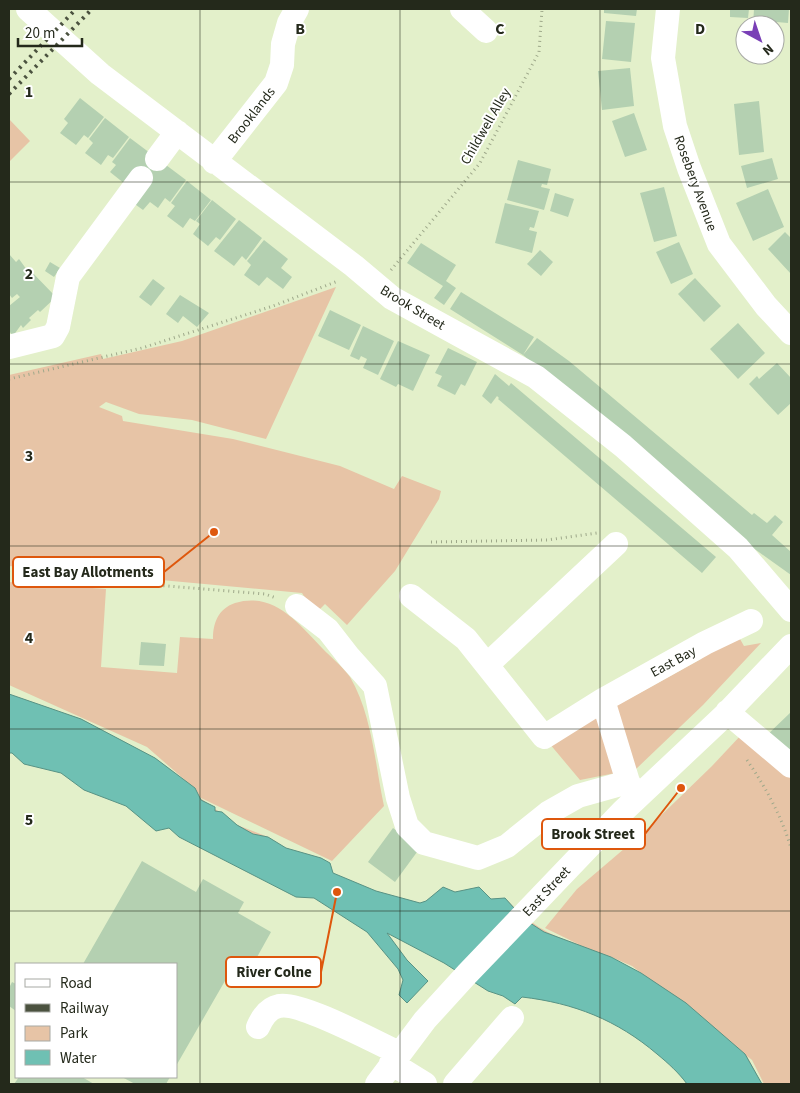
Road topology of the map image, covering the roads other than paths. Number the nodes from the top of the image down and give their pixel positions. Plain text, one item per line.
1 (29, 9) edge
2 (297, 9) edge
3 (462, 9) edge
4 (668, 9) edge
5 (486, 31) dead end
6 (177, 132) junction
7 (157, 158) dead end
8 (214, 162) junction
9 (140, 178) dead end
10 (791, 333) edge
11 (9, 348) edge
12 (616, 544) road end
13 (411, 596) dead end
14 (297, 606) road end
15 (791, 610) edge
16 (748, 627) dead end
17 (791, 646) edge
18 (488, 664) junction
19 (603, 700) junction
20 (727, 712) junction
21 (791, 766) edge
22 (632, 789) junction
23 (512, 1018) dead end
24 (258, 1027) dead end
25 (395, 1058) junction
26 (376, 1084) edge
27 (425, 1084) edge
28 (455, 1084) edge

1 - 6 street, Brook Street
2 - 8 street, Brooklands
3 - 5 street
4 - 10 street, Rosebery Avenue
6 - 7 street
6 - 8 street, Brook Street
8 - 15 street, Brook Street
9 - 11 street
12 - 18 street
13 - 18 street
14 - 22 street
16 - 19 street, East Bay
17 - 20 street, East Street
18 - 19 street, East Bay
19 - 22 street
20 - 21 street
20 - 22 street, East Street
22 - 25 street, East Street
23 - 28 street
24 - 25 street
25 - 26 street, East Street
25 - 27 street

